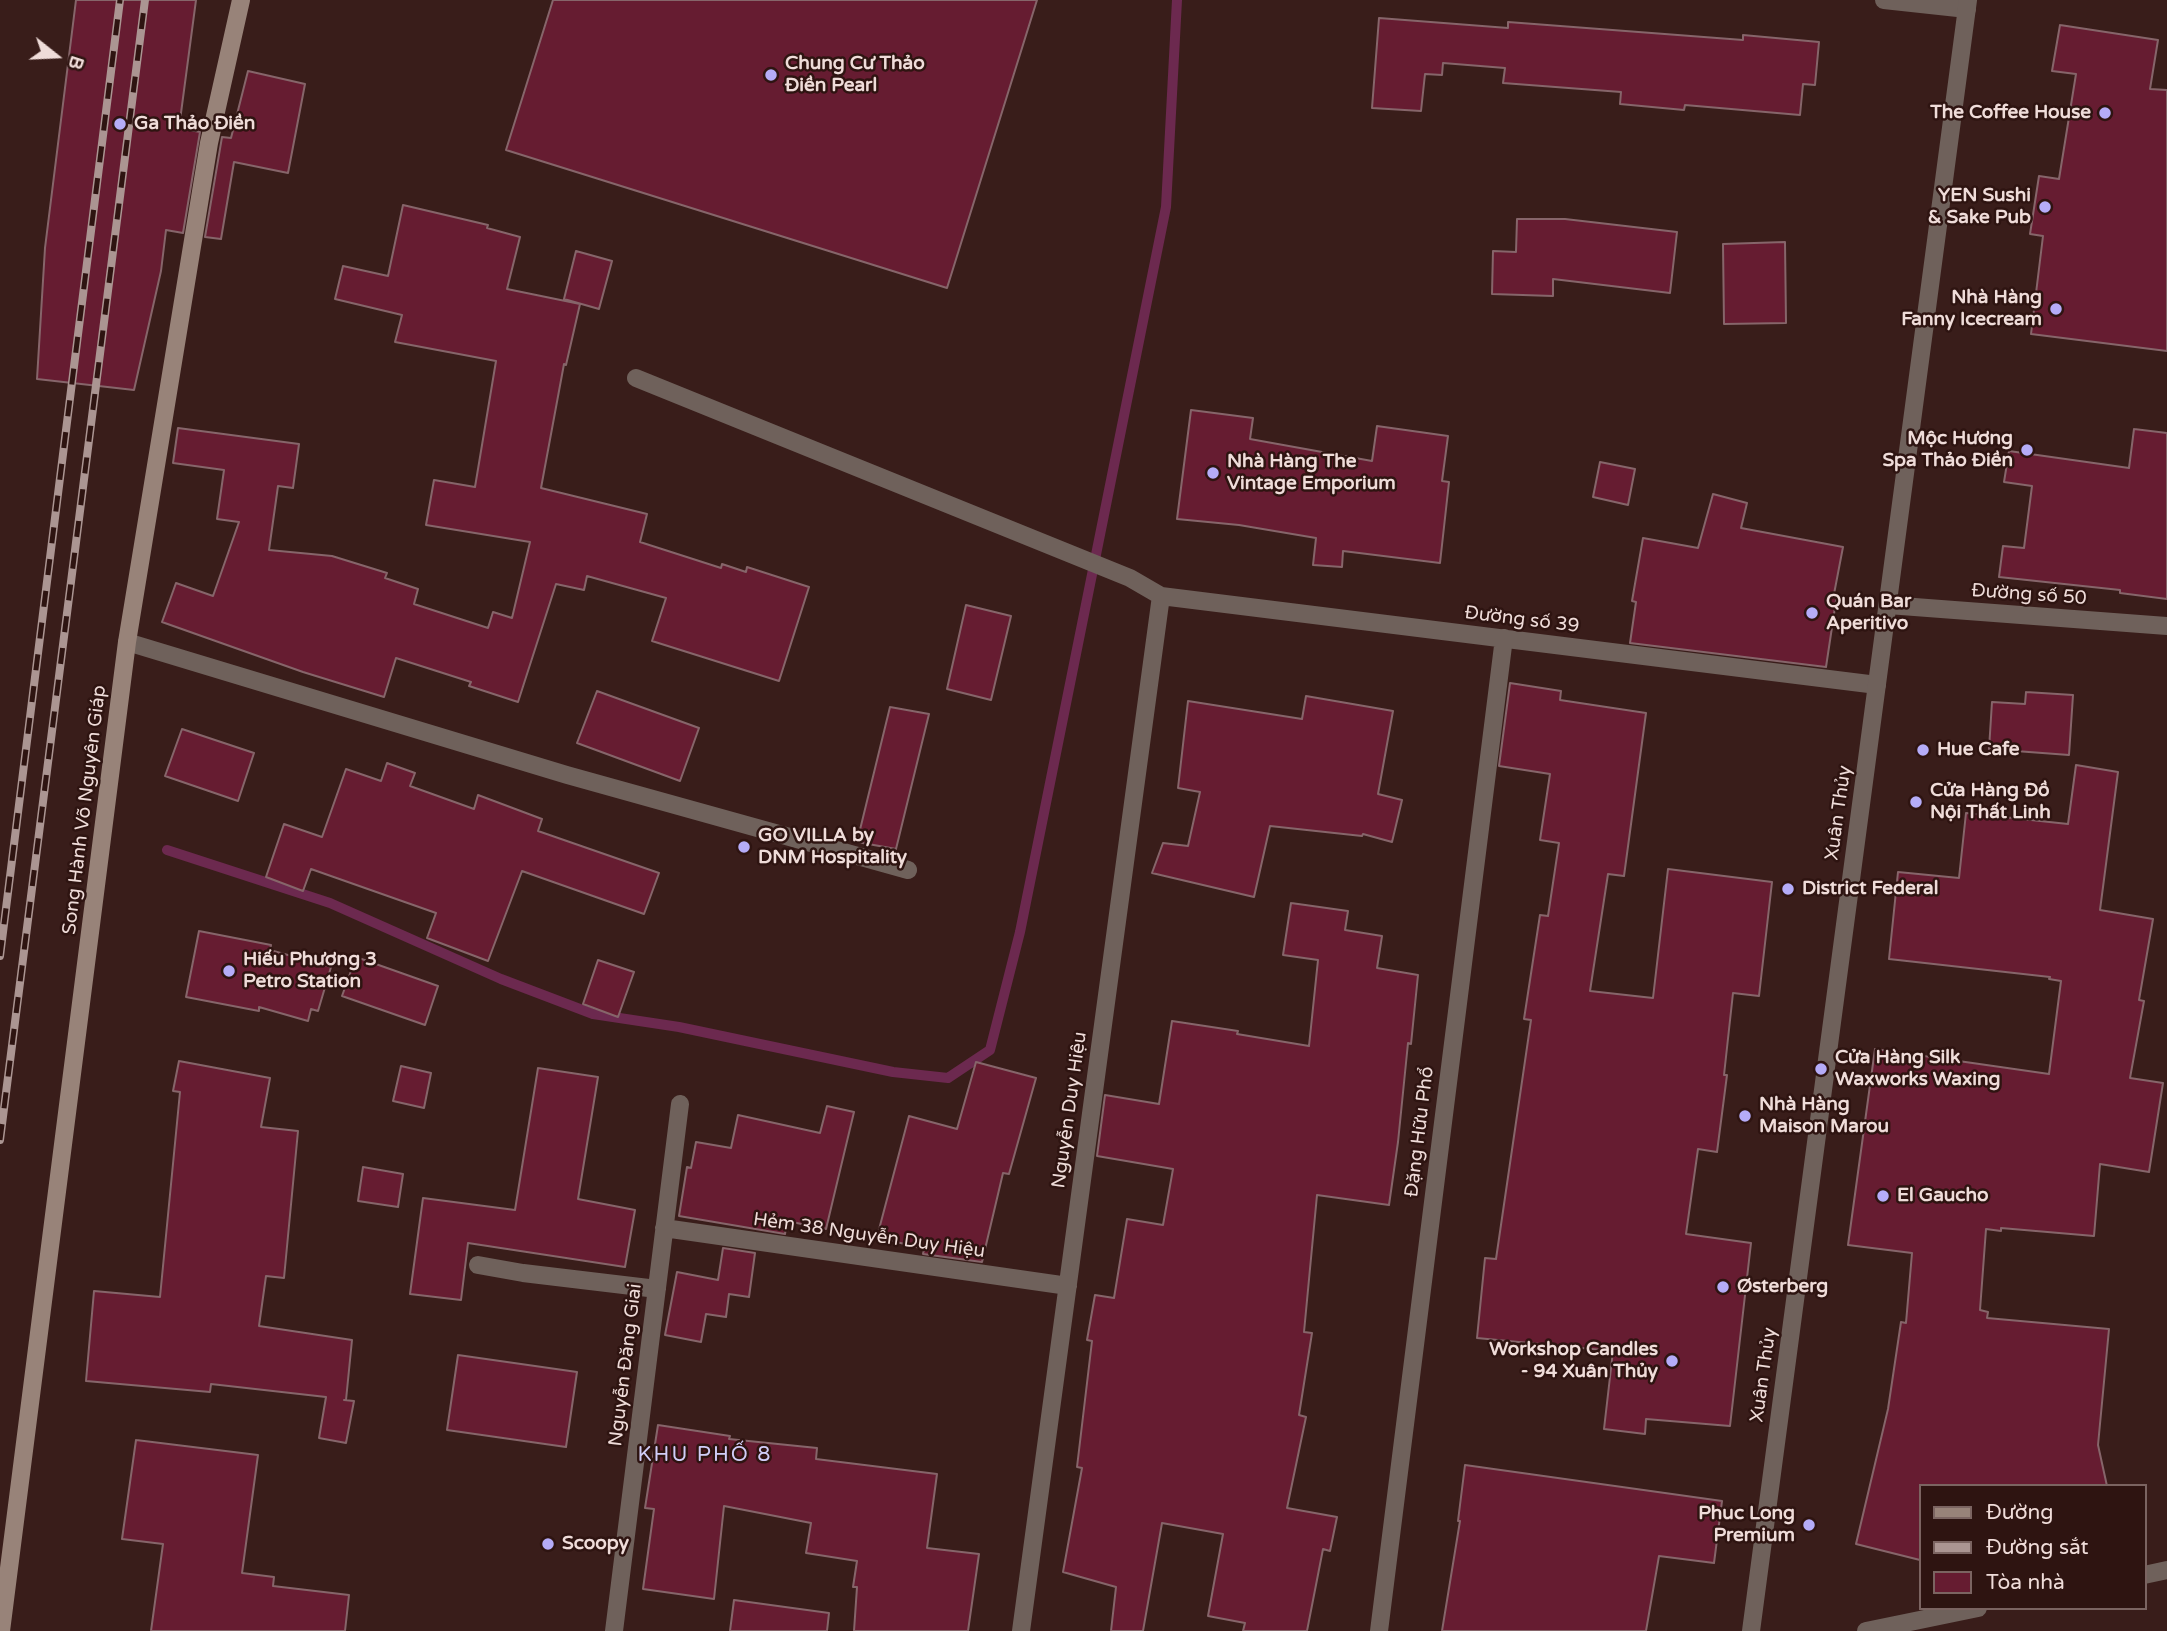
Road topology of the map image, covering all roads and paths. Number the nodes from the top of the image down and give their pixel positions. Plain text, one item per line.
1 (241, 0) edge
2 (1884, 0) edge
3 (1967, 4) edge
4 (636, 378) dead end
5 (1161, 596) junction
6 (1888, 605) junction
7 (2167, 626) edge
8 (1504, 639) junction
9 (127, 642) junction
10 (1877, 685) junction
11 (908, 870) dead end
12 (680, 1104) dead end
13 (664, 1228) junction
14 (478, 1265) dead end
15 (1068, 1286) junction
16 (657, 1289) junction
17 (2167, 1570) edge
18 (2146, 1575) edge
19 (1968, 1610) edge
20 (1, 1631) edge
21 (614, 1631) edge
22 (1021, 1631) edge
23 (1379, 1631) edge
24 (1751, 1631) edge
25 (1866, 1631) edge

1 - 9 main road, Song Hành Võ Nguyên Giáp
2 - 3 street
3 - 6 street, Xuân Thủy
4 - 5 street
5 - 8 street, Đường số 39
5 - 15 street, Nguyễn Duy Hiệu
6 - 7 street, Đường số 50
6 - 10 street, Xuân Thủy
8 - 10 street, Đường số 39
8 - 23 street, Đặng Hữu Phổ
9 - 11 street
9 - 20 main road, Song Hành Võ Nguyên Giáp
10 - 24 street, Xuân Thủy
12 - 13 street, Nguyễn Đăng Giai
13 - 15 street, Hẻm 38 Nguyễn Duy Hiệu
13 - 16 street, Nguyễn Đăng Giai
14 - 16 street
15 - 22 street, Nguyễn Duy Hiệu
16 - 21 street, Nguyễn Đăng Giai
17 - 18 street
19 - 25 street

